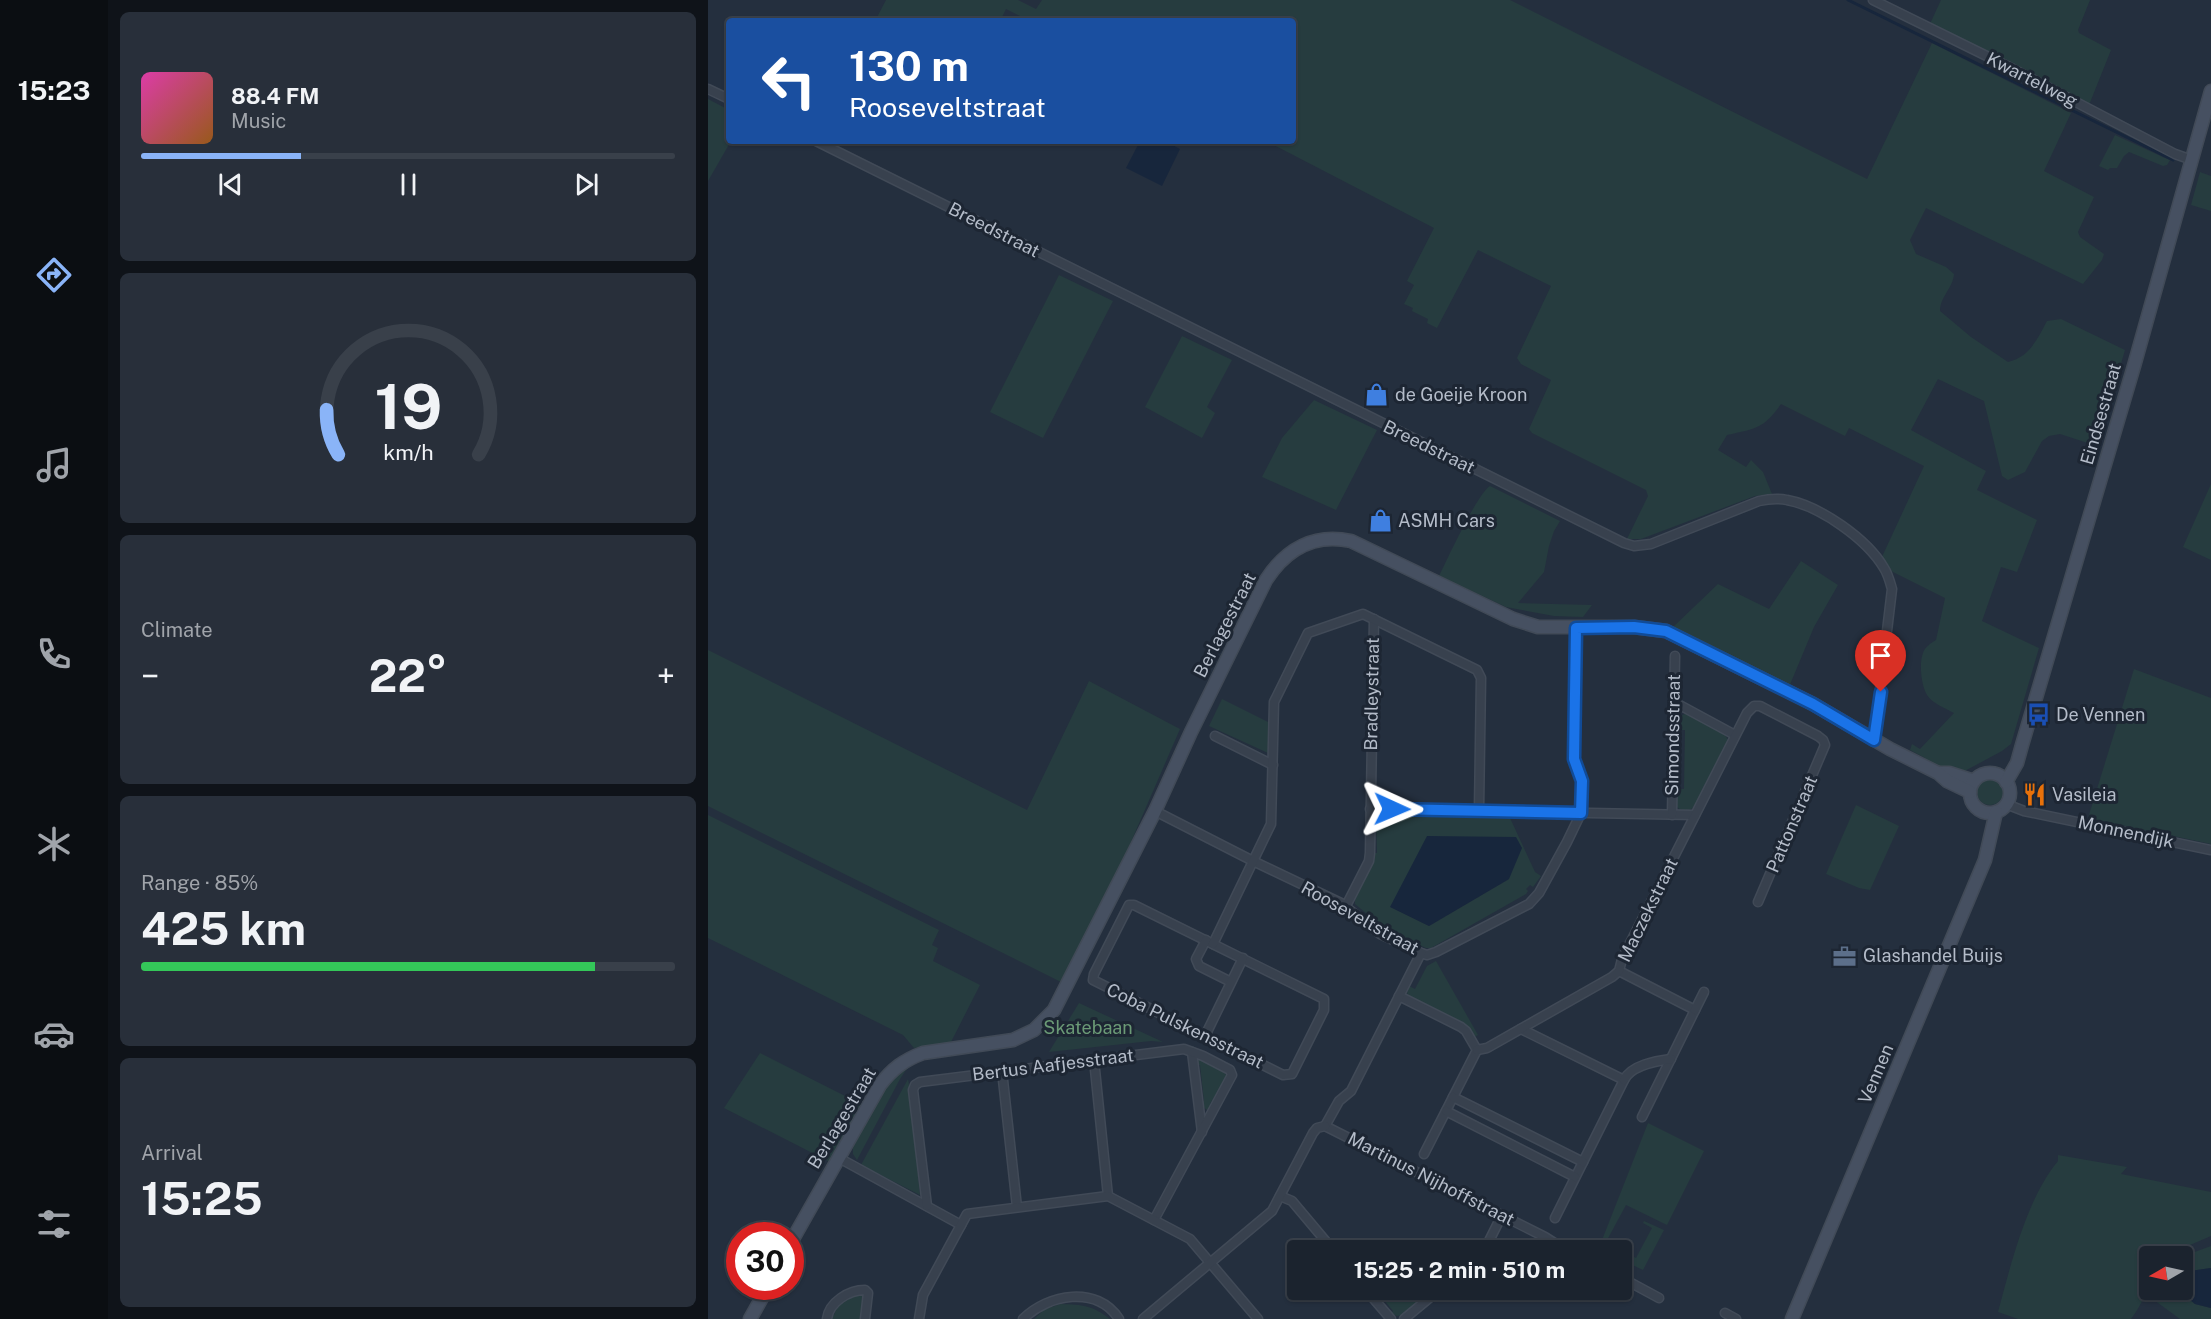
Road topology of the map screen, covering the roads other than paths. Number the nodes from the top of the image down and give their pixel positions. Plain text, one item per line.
1 (1873, 0) edge
2 (708, 88) edge
3 (2211, 91) edge
4 (726, 97) edge
5 (822, 144) edge
6 (2192, 160) junction
7 (1374, 620) junction
8 (1576, 628) junction
9 (1675, 656) dead end
10 (1674, 702) junction
11 (1735, 735) junction
12 (1215, 736) dead end
13 (1874, 740) junction
14 (1825, 745) joint
15 (2022, 745) junction
16 (1273, 765) junction
17 (1996, 774) junction
18 (2006, 782) junction
19 (1972, 786) junction
20 (2001, 808) junction
21 (1370, 809) junction
22 (1479, 810) junction
23 (1980, 810) junction
24 (1155, 811) junction
25 (1581, 813) junction
26 (1672, 814) junction
27 (1695, 815) junction
28 (1990, 842) junction
29 (2211, 850) edge
30 (1253, 861) junction
31 (1758, 902) dead end
32 (1346, 906) junction
33 (1209, 942) junction
34 (1421, 953) junction
35 (1243, 958) junction
36 (1620, 971) junction
37 (1231, 982) junction
38 (1704, 992) dead end
39 (1400, 996) junction
40 (1695, 1010) junction
41 (1521, 1029) junction
42 (1205, 1036) junction
43 (1477, 1050) junction
44 (1192, 1052) junction
45 (1671, 1059) junction
46 (1094, 1060) junction
47 (1002, 1071) junction
48 (1624, 1080) junction
49 (1453, 1097) junction
50 (1446, 1111) junction
51 (1642, 1117) dead end
52 (1325, 1126) junction
53 (1202, 1133) junction
54 (1424, 1154) dead end
55 (839, 1158) junction
56 (1583, 1162) junction
57 (1575, 1177) junction
58 (1108, 1196) junction
59 (1280, 1196) junction
60 (927, 1206) junction
61 (1017, 1207) junction
62 (1502, 1215) junction
63 (1555, 1218) dead end
64 (1154, 1220) junction
65 (803, 1222) edge
66 (961, 1225) junction
67 (1324, 1240) edge
68 (1490, 1240) edge
69 (1547, 1240) edge
70 (1211, 1262) junction
71 (1632, 1283) edge
72 (1659, 1298) dead end
73 (761, 1300) edge
74 (1374, 1300) edge
75 (1427, 1300) edge
76 (1725, 1313) dead end
77 (750, 1319) edge
78 (827, 1319) edge
79 (864, 1319) edge
80 (919, 1319) edge
81 (1023, 1319) edge
82 (1119, 1319) edge
83 (1143, 1319) edge
84 (1258, 1319) edge
85 (1390, 1319) edge
86 (1404, 1319) edge
87 (1736, 1319) edge
88 (1792, 1319) edge

1 - 6 street, Kwartelweg
2 - 4 street
3 - 6 street, Eindsestraat
5 - 13 street, Breedstraat
6 - 15 street, Eindsestraat
7 - 16 street
7 - 21 street, Bradleystraat
7 - 22 street
8 - 13 street, Berlagestraat
8 - 24 street, Berlagestraat
8 - 25 street, Rooseveltstraat
9 - 10 street, Simondsstraat
10 - 11 street
10 - 26 street, Simondsstraat
11 - 14 street, Maczekstraat
11 - 27 street, Maczekstraat
12 - 16 street
13 - 19 street, Berlagestraat
14 - 31 street, Pattonstraat
15 - 17 street, Eindsestraat
15 - 18 street, Eindsestraat
16 - 30 street
17 - 18 street
17 - 19 street
18 - 20 street
19 - 23 street
20 - 23 street
20 - 28 street, Vennen
20 - 29 street, Monnendijk
21 - 22 street, Simondsstraat
21 - 32 street, Bradleystraat
22 - 25 street, Simondsstraat
23 - 28 street
24 - 30 street, Rooseveltstraat
24 - 55 street, Berlagestraat
25 - 26 street, Simondsstraat
25 - 34 street, Rooseveltstraat
26 - 27 street, Simondsstraat
27 - 36 street, Maczekstraat
28 - 88 street, Vennen
30 - 32 street, Rooseveltstraat
30 - 33 street
32 - 34 street, Rooseveltstraat
33 - 35 street
33 - 37 street
33 - 42 street, Coba Pulskensstraat
34 - 39 street
35 - 37 street
35 - 42 street, Coba Pulskensstraat
36 - 40 street
36 - 41 street, Maczekstraat
37 - 42 street
38 - 40 street
39 - 43 street
39 - 52 street
40 - 45 street
41 - 43 street, Maczekstraat
41 - 48 street
43 - 49 street
44 - 46 street, Bertus Aafjesstraat
44 - 53 street
44 - 53 street, Coba Pulskensstraat
45 - 48 street
45 - 51 street
46 - 47 street, Bertus Aafjesstraat
46 - 58 street
47 - 60 street, Bertus Aafjesstraat
47 - 61 street
48 - 56 street
49 - 50 street
49 - 56 street
50 - 54 street
50 - 57 street
52 - 59 street
52 - 62 street, Martinus Nijhoffstraat
53 - 64 street
55 - 60 street
55 - 65 street, Berlagestraat
56 - 57 street
57 - 63 street
58 - 61 street
58 - 64 street
59 - 67 street
59 - 70 street
60 - 66 street
61 - 66 street
62 - 68 street
62 - 69 street, Martinus Nijhoffstraat
64 - 70 street
66 - 80 street
70 - 83 street
70 - 84 street
71 - 72 street
73 - 77 street
74 - 85 street
75 - 86 street
76 - 87 street
78 - 79 street
81 - 82 street

